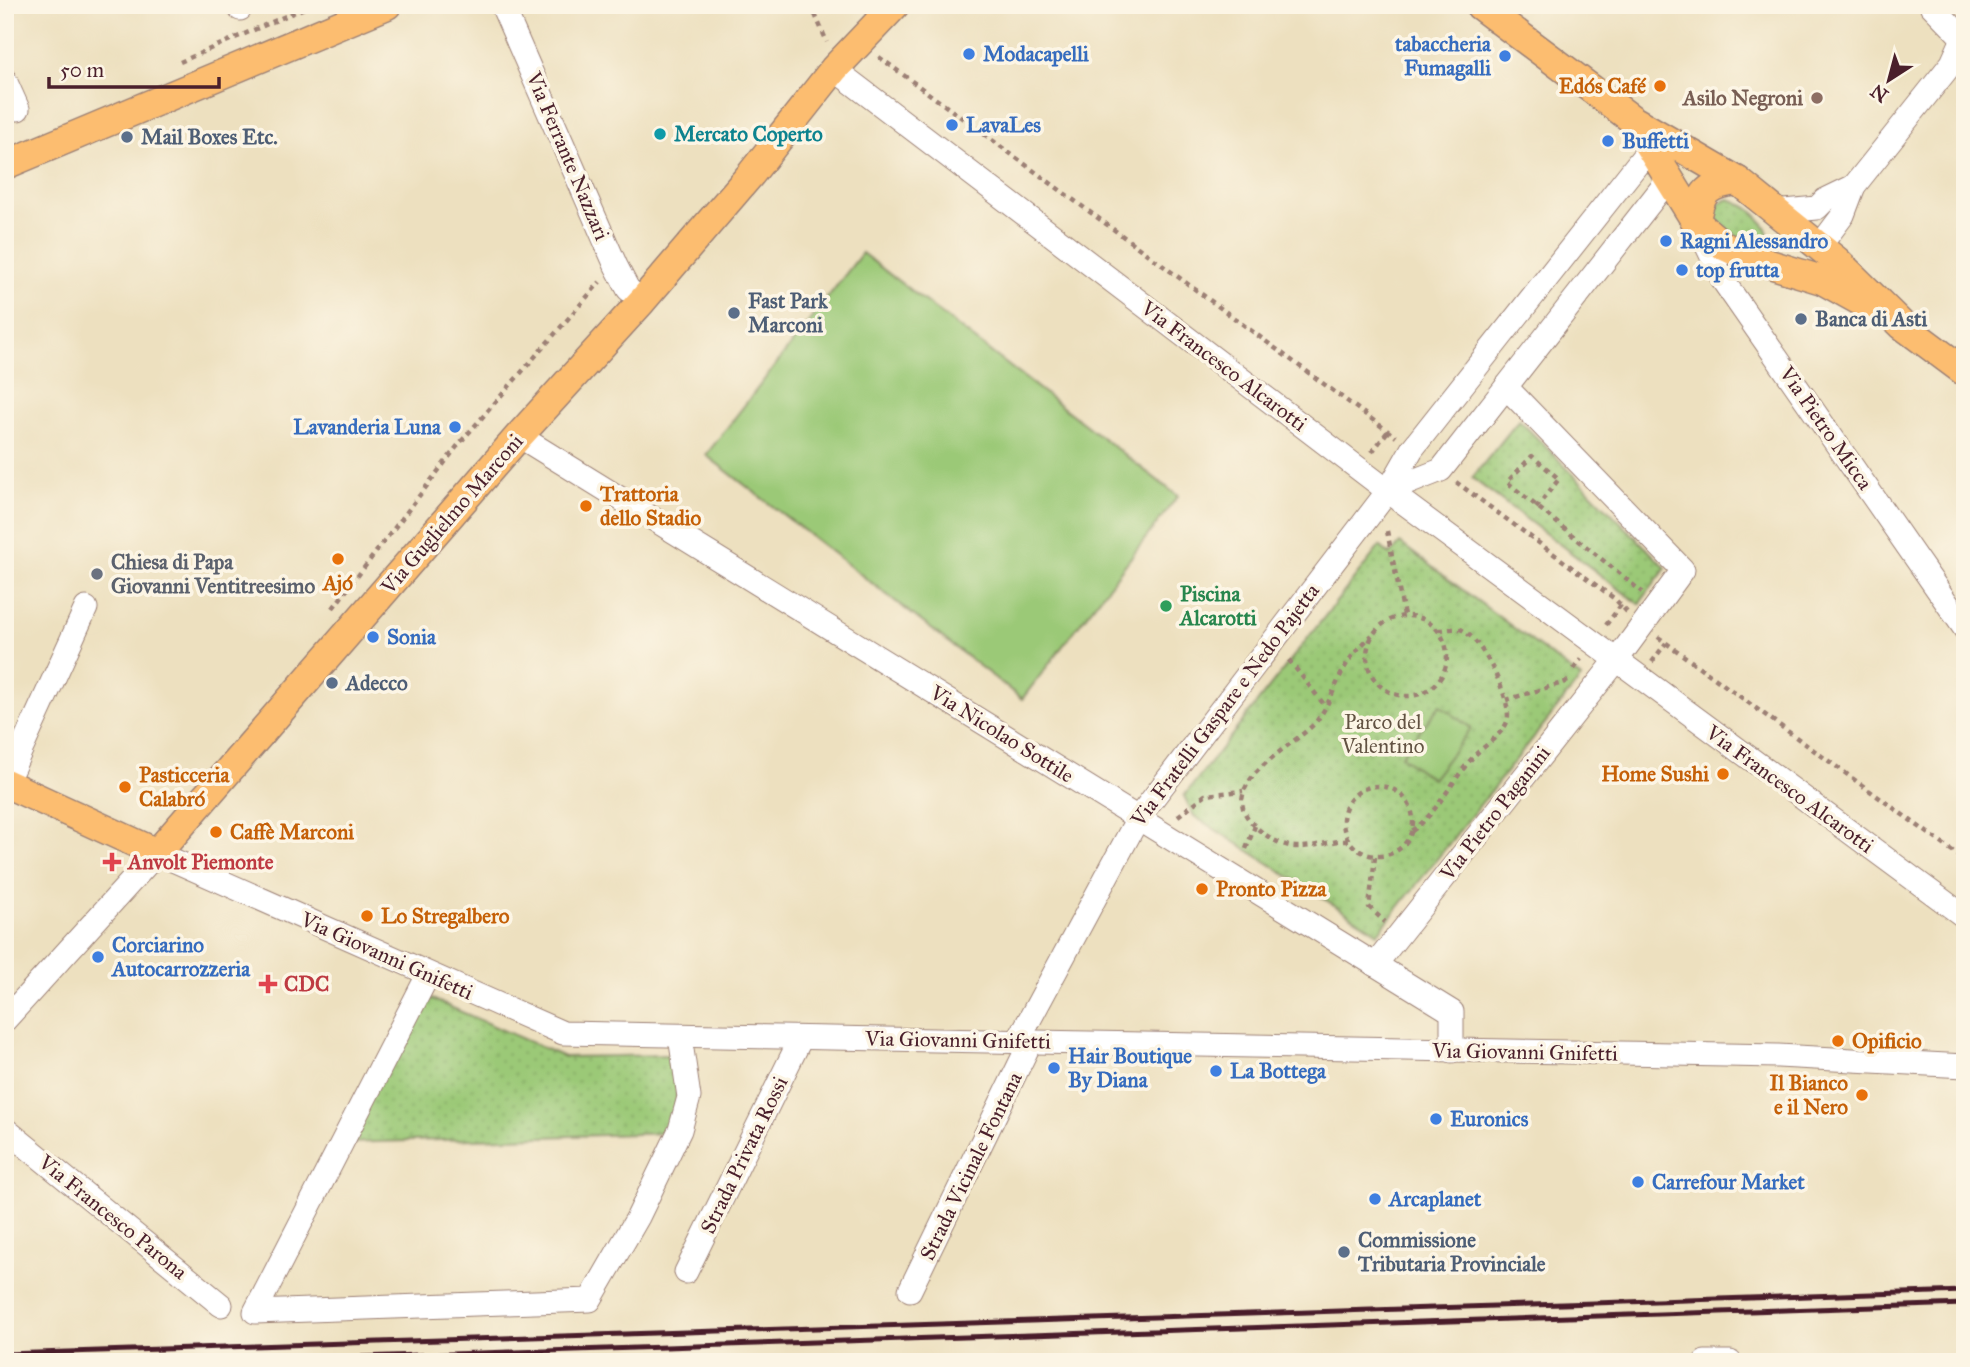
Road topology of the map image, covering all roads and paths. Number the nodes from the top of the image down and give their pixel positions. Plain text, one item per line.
1 (387, 5) edge
2 (502, 5) edge
3 (811, 5) edge
4 (895, 5) edge
5 (1479, 5) edge
6 (1931, 5) edge
7 (873, 24) junction
8 (1963, 35) edge
9 (833, 61) junction
10 (1958, 68) edge
11 (5, 80) edge
12 (18, 108) dead end
13 (1633, 120) junction
14 (1650, 148) junction
15 (5, 165) edge
16 (1668, 180) junction
17 (1738, 181) junction
18 (1854, 186) junction
19 (1778, 216) junction
20 (1696, 222) junction
21 (1819, 247) junction
22 (1775, 265) junction
23 (600, 281) dead end
24 (642, 301) junction
25 (1902, 325) junction
26 (1965, 372) edge
27 (1506, 387) junction
28 (1388, 432) junction
29 (519, 436) junction
30 (1402, 442) dead end
31 (1369, 456) dead end
32 (1451, 478) dead end
33 (1388, 491) junction
34 (1536, 508) junction
35 (1387, 531) dead end
36 (1657, 604) junction
37 (1620, 605) junction
38 (86, 608) dead end
39 (1404, 616) junction
40 (324, 620) dead end
41 (1635, 621) dead end
42 (1604, 628) dead end
43 (1965, 629) edge
44 (1438, 630) junction
45 (1648, 631) dead end
46 (1372, 635) junction
47 (1666, 643) junction
48 (1289, 660) dead end
49 (1616, 661) junction
50 (1651, 663) dead end
51 (1583, 677) dead end
52 (1506, 700) junction
53 (1326, 707) junction
54 (6, 783) edge
55 (1243, 791) junction
56 (1178, 816) dead end
57 (1138, 818) junction
58 (1255, 826) junction
59 (1412, 831) junction
60 (1348, 841) junction
61 (1246, 849) dead end
62 (157, 853) junction
63 (1375, 857) junction
64 (1965, 860) edge
65 (1965, 917) edge
66 (1386, 923) dead end
67 (1375, 965) junction
68 (428, 975) junction
69 (5, 1020) edge
70 (680, 1036) junction
71 (801, 1038) junction
72 (1024, 1041) junction
73 (1452, 1051) junction
74 (1965, 1066) edge
75 (5, 1129) edge
76 (686, 1272) dead end
77 (910, 1290) dead end
78 (221, 1305) dead end
79 (1705, 1362) edge
80 (1730, 1362) edge

1 - 15 main road
2 - 24 street, Via Ferrante Nazzari
3 - 9 path
4 - 7 main road, Via Guglielmo Marconi
5 - 13 main road
6 - 8 street
7 - 9 main road, Via Guglielmo Marconi
7 - 28 path
8 - 10 street
9 - 24 main road, Via Guglielmo Marconi
9 - 33 street, Via Francesco Alcarotti
10 - 18 street
11 - 12 street
13 - 14 main road
13 - 17 main road
14 - 16 main road
14 - 33 street, Via Fratelli Gaspare e Nedo Pajetta
16 - 20 main road
16 - 27 street
17 - 19 main road
17 - 20 main road
18 - 19 street
18 - 21 street
19 - 21 main road
19 - 22 main road
20 - 22 main road
20 - 43 street, Via Pietro Micca
21 - 22 main road
21 - 25 main road
22 - 25 main road
23 - 40 path
24 - 29 main road, Via Guglielmo Marconi
25 - 26 main road
27 - 33 street
27 - 36 street
28 - 30 path
28 - 31 path
29 - 57 street, Via Nicolao Sottile
29 - 62 main road, Via Guglielmo Marconi
32 - 37 path
33 - 49 street, Via Francesco Alcarotti
33 - 57 street, Via Fratelli Gaspare e Nedo Pajetta
34 - 34 path
34 - 36 path
35 - 39 path
36 - 49 street
37 - 41 path
37 - 42 path
38 - 54 street
39 - 44 path
39 - 46 path
44 - 46 path
44 - 52 path
45 - 47 path
46 - 53 path
47 - 50 path
47 - 64 path
48 - 53 path
49 - 65 street, Via Francesco Alcarotti
49 - 67 street, Via Pietro Paganini
51 - 52 path
52 - 59 path
53 - 55 path
54 - 62 main road, Via Giovanni Gnifetti
55 - 56 path
55 - 58 path
57 - 67 street, Via Nicolao Sottile
57 - 72 street, Via Fratelli Gaspare e Nedo Pajetta
58 - 60 path
58 - 61 path
59 - 60 path
59 - 63 path
60 - 63 path
62 - 68 street, Via Giovanni Gnifetti
62 - 69 street, Via Guglielmo Marconi
63 - 66 path
67 - 73 street, Via Nicolao Sottile
68 - 70 street, Via Giovanni Gnifetti
68 - 70 street
70 - 71 street, Via Giovanni Gnifetti
71 - 72 street, Via Giovanni Gnifetti
71 - 76 street, Strada Privata Rossi
72 - 73 street, Via Giovanni Gnifetti
72 - 77 street, Strada Vicinale Fontana
73 - 74 street, Via Giovanni Gnifetti
75 - 78 street, Via Francesco Parona
79 - 80 street

